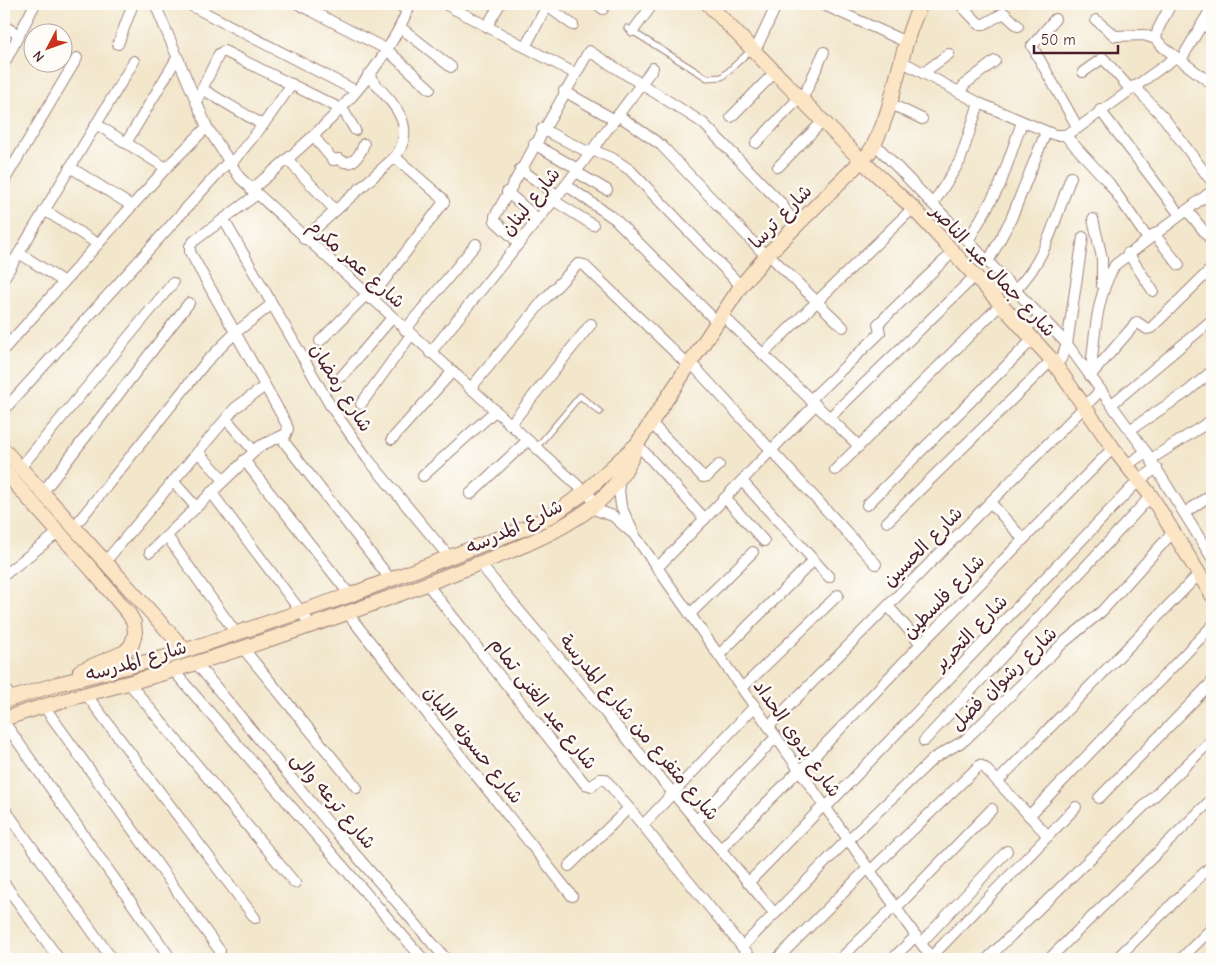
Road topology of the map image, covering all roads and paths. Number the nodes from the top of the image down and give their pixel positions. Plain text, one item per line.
1 (35, 4) edge
2 (133, 4) edge
3 (155, 4) edge
4 (188, 4) edge
5 (298, 4) edge
6 (396, 4) edge
7 (445, 4) edge
8 (500, 4) edge
9 (546, 4) edge
10 (653, 4) edge
11 (708, 4) edge
12 (777, 4) edge
13 (822, 4) edge
14 (921, 4) edge
15 (960, 4) edge
16 (1171, 4) edge
17 (409, 7) edge
18 (1212, 7) edge
19 (465, 8) edge
20 (1055, 19) dead end
21 (1096, 20) dead end
22 (1202, 24) junction
23 (573, 25) dead end
24 (4, 26) edge
25 (487, 26) junction
26 (1018, 26) dead end
27 (400, 27) junction
28 (630, 30) joint
29 (1212, 31) edge
30 (19, 35) junction
31 (1156, 39) junction
32 (906, 42) junction
33 (118, 44) dead end
34 (525, 47) junction
35 (386, 49) junction
36 (754, 50) junction
37 (824, 52) dead end
38 (949, 54) dead end
39 (77, 58) dead end
40 (177, 58) junction
41 (1178, 59) junction
42 (134, 61) dead end
43 (901, 61) junction
44 (995, 61) dead end
45 (4, 64) edge
46 (451, 67) dead end
47 (653, 68) dead end
48 (775, 72) junction
49 (923, 72) junction
50 (1083, 72) dead end
51 (574, 73) junction
52 (368, 75) junction
53 (642, 83) junction
54 (292, 84) junction
55 (1212, 84) edge
56 (1132, 87) junction
57 (202, 89) junction
58 (430, 89) dead end
59 (356, 91) junction
60 (564, 91) junction
61 (959, 92) junction
62 (801, 99) junction
63 (196, 102) junction
64 (889, 103) junction
65 (979, 103) junction
66 (342, 109) junction
67 (1100, 110) junction
68 (617, 117) junction
69 (731, 117) dead end
70 (922, 119) dead end
71 (823, 121) junction
72 (1022, 122) junction
73 (96, 124) junction
74 (263, 125) junction
75 (207, 127) junction
76 (1078, 128) junction
77 (542, 129) junction
78 (355, 130) dead end
79 (1046, 132) junction
80 (1065, 135) junction
81 (314, 137) junction
82 (126, 143) junction
83 (756, 143) dead end
84 (364, 144) dead end
85 (534, 144) junction
86 (875, 144) junction
87 (591, 152) junction
88 (396, 157) junction
89 (287, 159) junction
90 (862, 161) junction
91 (229, 163) junction
92 (70, 167) junction
93 (778, 167) dead end
94 (166, 168) junction
95 (520, 169) junction
96 (577, 170) junction
97 (1071, 177) dead end
98 (4, 181) edge
99 (1212, 182) edge
100 (566, 185) junction
101 (608, 190) dead end
102 (1212, 191) edge
103 (253, 192) junction
104 (507, 192) junction
105 (555, 198) junction
106 (933, 204) junction
107 (132, 206) junction
108 (913, 208) junction
109 (44, 210) junction
110 (335, 210) junction
111 (1183, 213) junction
112 (538, 219) junction
113 (1093, 219) dead end
114 (224, 220) junction
115 (796, 225) junction
116 (593, 226) dead end
117 (1084, 237) dead end
118 (1151, 237) junction
119 (304, 239) junction
120 (1211, 240) dead end
121 (968, 241) junction
122 (518, 243) junction
123 (98, 244) junction
124 (476, 244) dead end
125 (953, 252) junction
126 (19, 253) junction
127 (1128, 254) junction
128 (767, 255) junction
129 (988, 262) junction
130 (1179, 265) dead end
131 (1212, 268) edge
132 (975, 276) junction
133 (4, 278) edge
134 (64, 282) junction
135 (173, 283) dead end
136 (741, 286) junction
137 (1014, 290) junction
138 (1153, 291) dead end
139 (368, 297) junction
140 (1100, 298) junction
141 (817, 302) junction
142 (189, 303) dead end
143 (272, 304) junction
144 (1001, 304) junction
145 (1041, 317) junction
146 (392, 318) junction
147 (719, 318) junction
148 (1212, 320) edge
149 (591, 324) dead end
150 (843, 327) dead end
151 (235, 333) junction
152 (408, 333) junction
153 (1029, 334) junction
154 (320, 341) dead end
155 (1067, 344) junction
156 (4, 349) edge
157 (430, 353) junction
158 (763, 354) junction
159 (1054, 362) junction
160 (689, 364) junction
161 (1212, 371) edge
162 (452, 372) junction
163 (342, 376) dead end
164 (1090, 376) junction
165 (265, 386) junction
166 (470, 389) junction
167 (1101, 390) junction
168 (813, 402) junction
169 (361, 404) dead end
170 (1112, 404) junction
171 (1084, 406) junction
172 (4, 410) edge
173 (495, 411) junction
174 (600, 412) dead end
175 (829, 418) junction
176 (226, 419) junction
177 (1212, 420) edge
178 (651, 423) junction
179 (510, 425) junction
180 (1131, 429) junction
181 (286, 434) junction
182 (392, 439) dead end
183 (637, 444) junction
184 (531, 445) junction
185 (859, 446) junction
186 (1113, 448) junction
187 (4, 450) edge
188 (771, 450) junction
189 (254, 451) junction
190 (198, 452) junction
191 (244, 460) junction
192 (1151, 460) junction
193 (720, 465) dead end
194 (1127, 465) junction
195 (20, 468) junction
196 (835, 470) dead end
197 (4, 471) edge
198 (424, 476) dead end
199 (224, 480) junction
200 (1139, 480) junction
201 (173, 481) junction
202 (618, 481) junction
203 (742, 481) junction
204 (43, 492) junction
205 (211, 492) junction
206 (470, 494) dead end
207 (584, 494) junction
208 (1212, 494) edge
209 (1151, 496) junction
210 (724, 498) junction
211 (990, 502) junction
212 (867, 505) dead end
213 (594, 506) junction
214 (196, 508) junction
215 (1186, 512) junction
216 (705, 518) junction
217 (888, 522) dead end
218 (74, 528) junction
219 (58, 532) junction
220 (1174, 532) junction
221 (167, 536) junction
222 (635, 536) junction
223 (1023, 540) junction
224 (764, 541) dead end
225 (150, 552) dead end
226 (752, 552) dead end
227 (450, 558) junction
228 (1212, 558) edge
229 (814, 560) junction
230 (105, 562) junction
231 (479, 563) junction
232 (876, 564) dead end
233 (657, 568) junction
234 (1200, 574) junction
235 (4, 575) edge
236 (829, 577) dead end
237 (391, 580) junction
238 (427, 584) junction
239 (350, 595) junction
240 (838, 595) dead end
241 (1212, 595) edge
242 (888, 606) junction
243 (302, 610) junction
244 (348, 614) junction
245 (690, 614) junction
246 (311, 625) junction
247 (1212, 626) edge
248 (236, 632) junction
249 (921, 644) junction
250 (242, 647) junction
251 (185, 650) junction
252 (719, 655) junction
253 (196, 663) junction
254 (174, 670) junction
255 (128, 682) junction
256 (1212, 682) edge
257 (57, 684) junction
258 (742, 688) junction
259 (86, 693) junction
260 (6, 696) edge
261 (43, 705) junction
262 (755, 706) junction
263 (4, 721) edge
264 (769, 726) junction
265 (776, 737) junction
266 (1212, 740) edge
267 (924, 741) dead end
268 (800, 771) junction
269 (998, 782) junction
270 (357, 788) dead end
271 (673, 793) junction
272 (1099, 798) dead end
273 (1212, 799) edge
274 (825, 806) junction
275 (1076, 807) dead end
276 (4, 808) edge
277 (629, 808) junction
278 (992, 809) dead end
279 (1029, 816) junction
280 (696, 820) junction
281 (642, 825) junction
282 (1048, 836) junction
283 (848, 839) junction
284 (720, 850) junction
285 (1007, 851) dead end
286 (1212, 865) edge
287 (570, 866) dead end
288 (869, 869) junction
289 (4, 882) edge
290 (295, 883) dead end
291 (748, 883) junction
292 (572, 896) dead end
293 (896, 907) junction
294 (774, 914) junction
295 (255, 918) dead end
296 (1212, 928) edge
297 (918, 939) junction
298 (742, 947) junction
299 (220, 951) dead end
300 (932, 958) edge
301 (59, 959) edge
302 (112, 959) edge
303 (171, 959) edge
304 (423, 959) edge
305 (446, 959) edge
306 (752, 959) edge
307 (777, 959) edge
308 (840, 959) edge
309 (892, 959) edge
310 (987, 959) edge
311 (1048, 959) edge
312 (1116, 959) edge
313 (1181, 959) edge

1 - 30 street
2 - 33 street
3 - 40 street, شارع عمر مكرم
4 - 59 street
5 - 35 street
6 - 17 street
7 - 19 street
8 - 25 street
9 - 23 street
9 - 34 street
10 - 28 street
11 - 36 main road, شارع جمال عبد الناصر
12 - 36 street
13 - 32 street
14 - 32 main road, شارع ترسا
15 - 26 street
16 - 31 street
17 - 27 street
18 - 22 street
19 - 25 street
20 - 76 street
21 - 31 street
22 - 29 street
22 - 41 street
24 - 30 street
25 - 34 street
27 - 35 street
27 - 46 street
28 - 36 lane
30 - 45 street
31 - 41 street
32 - 43 main road, شارع ترسا
34 - 51 street
35 - 52 street
35 - 58 street
36 - 48 main road, شارع جمال عبد الناصر
37 - 62 street
38 - 49 street
39 - 98 street
40 - 63 street, شارع عمر مكرم
40 - 82 street
41 - 55 street
41 - 56 street
42 - 73 street
43 - 49 street
43 - 64 main road, شارع ترسا
44 - 61 street
47 - 53 street, شارع لبنان
48 - 62 main road, شارع جمال عبد الناصر
48 - 69 street
49 - 61 street
50 - 56 street
51 - 53 street
51 - 60 street
52 - 59 street
52 - 88 street
53 - 68 street, شارع لبنان
53 - 115 street
54 - 57 street
54 - 66 street
54 - 74 street
56 - 67 street
56 - 99 street
57 - 63 street
57 - 74 street
59 - 66 street
60 - 68 street
60 - 77 street
61 - 65 street
62 - 71 main road, شارع جمال عبد الناصر
62 - 83 street
63 - 75 street, شارع عمر مكرم
64 - 70 street
64 - 86 main road, شارع ترسا
65 - 72 street
65 - 106 street
66 - 78 street
66 - 81 street
67 - 76 street
67 - 111 street
68 - 87 street, شارع لبنان
68 - 128 street
71 - 90 main road, شارع جمال عبد الناصر
71 - 93 street
72 - 79 street
72 - 121 street
73 - 82 street
73 - 92 street
74 - 91 street
75 - 91 street, شارع عمر مكرم
75 - 94 street
76 - 80 street
77 - 85 street
77 - 87 street
79 - 80 street
79 - 129 street
80 - 118 street
81 - 84 street
81 - 89 street
82 - 94 street
85 - 95 street
85 - 96 street
86 - 90 main road, شارع ترسا
86 - 106 street, شارع جمال عبد الناصر
87 - 96 street, شارع لبنان
87 - 136 street
88 - 110 street
88 - 139 street
89 - 103 street
89 - 110 street
90 - 108 main road, شارع جمال عبد الناصر
90 - 115 main road, شارع ترسا
91 - 103 street, شارع عمر مكرم
91 - 172 street
92 - 107 street
92 - 109 street
94 - 107 street
95 - 104 street
95 - 105 street
96 - 100 street, شارع لبنان
96 - 101 street
97 - 137 street
100 - 105 street, شارع لبنان
100 - 147 street
102 - 111 street
103 - 114 street
103 - 119 street, شارع عمر مكرم
104 - 112 street
104 - 122 street
105 - 112 street, شارع لبنان
105 - 116 street
106 - 121 street, شارع جمال عبد الناصر
107 - 123 street
108 - 125 main road, شارع جمال عبد الناصر
108 - 141 street
109 - 123 street
109 - 126 street
110 - 119 street
111 - 118 street
111 - 120 street
112 - 122 street, شارع لبنان
113 - 140 street
114 - 143 street, شارع رمضان
114 - 151 street
115 - 128 main road, شارع ترسا
117 - 155 street
118 - 127 street
118 - 130 street
119 - 139 street, شارع عمر مكرم
121 - 129 street, شارع جمال عبد الناصر
122 - 157 street, شارع لبنان
123 - 134 street
124 - 152 street
125 - 132 main road, شارع جمال عبد الناصر
125 - 168 street
126 - 133 street
126 - 134 street
127 - 138 street
127 - 140 street
128 - 136 main road, شارع ترسا
128 - 141 street
129 - 137 street, شارع جمال عبد الناصر
131 - 164 street
132 - 144 main road, شارع جمال عبد الناصر
132 - 175 street
134 - 156 street
135 - 195 street
136 - 147 main road, شارع ترسا
137 - 145 street, شارع جمال عبد الناصر
139 - 146 street, شارع عمر مكرم
139 - 154 street
140 - 164 street
141 - 150 street
141 - 158 street
142 - 204 street
143 - 151 street
143 - 227 street, شارع رمضان
144 - 153 main road, شارع جمال عبد الناصر
144 - 185 street
145 - 153 street
145 - 155 street, شارع جمال عبد الناصر
146 - 152 street, شارع عمر مكرم
146 - 163 street
147 - 158 street
147 - 160 main road, شارع ترسا
148 - 170 street
149 - 179 street
151 - 165 street
151 - 218 street
152 - 157 street, شارع عمر مكرم
152 - 169 street
153 - 159 main road, شارع جمال عبد الناصر
153 - 212 street
155 - 159 street
155 - 164 street, شارع جمال عبد الناصر
157 - 162 street, شارع عمر مكرم
158 - 168 street
159 - 171 main road, شارع جمال عبد الناصر
159 - 217 street
160 - 166 street
160 - 178 main road, شارع ترسا
160 - 188 street
161 - 180 street
162 - 166 street, شارع عمر مكرم
162 - 182 street
164 - 167 street, شارع جمال عبد الناصر
165 - 176 street
165 - 181 street
166 - 173 street, شارع عمر مكرم
167 - 170 street, شارع جمال عبد الناصر
167 - 171 street, شارع الحسين
168 - 175 street
168 - 188 street
170 - 180 street, شارع جمال عبد الناصر
171 - 186 main road, شارع جمال عبد الناصر
171 - 211 street, شارع الحسين
173 - 179 street, شارع عمر مكرم
173 - 198 street
174 - 184 lane
175 - 185 street
176 - 189 street
176 - 190 street
177 - 192 street
178 - 183 main road, شارع ترسا
178 - 193 street
179 - 184 street, شارع عمر مكرم
180 - 192 street, شارع جمال عبد الناصر
181 - 189 street
181 - 237 street
183 - 202 main road, شارع المدرسه
183 - 207 main road, شارع المدرسه
183 - 216 street
184 - 206 street
184 - 207 street, شارع عمر مكرم
185 - 196 street
186 - 194 main road, شارع جمال عبد الناصر
186 - 223 street, شارع فلسطين
187 - 195 main road
188 - 203 street
188 - 232 street
189 - 191 street
190 - 199 street
190 - 201 street
191 - 199 street
191 - 239 street
192 - 194 street
192 - 200 street, شارع التحرير
192 - 215 street, شارع جمال عبد الناصر
194 - 200 main road, شارع جمال عبد الناصر
195 - 204 main road
197 - 219 main road
199 - 205 street
200 - 209 main road, شارع جمال عبد الناصر
200 - 274 street, شارع التحرير
201 - 214 street
201 - 230 street
202 - 213 main road, شارع المدرسه
202 - 222 street, شارع بدوى الحداد
203 - 210 street
203 - 229 street
204 - 218 main road
205 - 214 street
205 - 243 street
207 - 213 street, شارع عمر مكرم
207 - 227 main road, شارع المدرسه
208 - 215 street
209 - 220 main road, شارع جمال عبد الناصر
209 - 267 street
210 - 216 street
210 - 224 street
211 - 223 street
211 - 242 street, شارع الحسين
213 - 222 street, شارع بدوى الحداد
213 - 231 main road, شارع المدرسه
214 - 221 street
215 - 228 street, شارع جمال عبد الناصر
216 - 233 street
218 - 230 main road
219 - 235 street
219 - 257 main road
220 - 234 main road, شارع جمال عبد الناصر
220 - 283 street, شارع رشوان فضل
221 - 225 street
221 - 248 street
222 - 233 street, شارع بدوى الحداد
223 - 249 street, شارع فلسطين
226 - 245 street
227 - 237 main road, شارع المدرسه
229 - 236 street
229 - 252 street
230 - 251 main road
231 - 238 main road, شارع المدرسه
231 - 271 street, شارع متفرع من شارع المدرسة
233 - 245 street, شارع بدوى الحداد
234 - 241 main road, شارع جمال عبد الناصر
234 - 269 street
237 - 239 main road, شارع المدرسه
238 - 244 main road, شارع المدرسه
238 - 277 street, شارع عبد الغنى تمام
239 - 243 main road, شارع المدرسه
240 - 258 street
242 - 249 street
242 - 264 street, شارع الحسين
243 - 246 street
243 - 248 main road, شارع المدرسه
244 - 246 main road, شارع المدرسه
244 - 292 street, شارع حسونه اللبان
245 - 252 street, شارع بدوى الحداد
246 - 250 main road, شارع المدرسه
247 - 279 street
248 - 251 main road, شارع المدرسه
249 - 268 street, شارع فلسطين
250 - 253 main road, شارع المدرسه
250 - 270 street
251 - 257 main road, شارع المدرسه
252 - 258 street, شارع بدوى الحداد
253 - 254 main road, شارع المدرسه
253 - 305 street, شارع ترعه والى
254 - 255 main road, شارع المدرسه
254 - 304 street, شارع ترعه والى
255 - 259 main road, شارع المدرسه
255 - 290 street
256 - 272 street
257 - 260 main road, شارع المدرسه
258 - 262 street, شارع بدوى الحداد
259 - 261 main road, شارع المدرسه
259 - 295 street
261 - 263 main road, شارع المدرسه
261 - 299 street
262 - 264 street, شارع بدوى الحداد
262 - 271 street
263 - 303 street
264 - 265 street, شارع بدوى الحداد
265 - 268 street, شارع بدوى الحداد
265 - 280 street
266 - 310 street
268 - 274 street, شارع بدوى الحداد
268 - 284 street, شارع فلسطين
269 - 279 street
269 - 288 street
271 - 280 street, شارع متفرع من شارع المدرسة
271 - 281 street
273 - 311 street
274 - 283 street, شارع بدوى الحداد
274 - 291 street, شارع التحرير
275 - 282 street
276 - 302 street
277 - 281 street, شارع عبد الغنى تمام
277 - 287 street
278 - 293 street
279 - 282 street
280 - 284 street, شارع متفرع من شارع المدرسة
281 - 298 street, شارع عبد الغنى تمام
282 - 300 street
283 - 288 street, شارع بدوى الحداد
283 - 294 street, شارع رشوان فضل
284 - 291 street, شارع متفرع من شارع المدرسة
285 - 297 street
286 - 312 street
288 - 293 street, شارع بدوى الحداد
288 - 307 street
289 - 301 street
291 - 294 street, شارع متفرع من شارع المدرسة
293 - 297 street, شارع بدوى الحداد
293 - 308 street
294 - 298 street, شارع رشوان فضل
296 - 313 street
297 - 300 street, شارع بدوى الحداد
297 - 309 street
298 - 306 street, شارع عبد الغنى تمام

